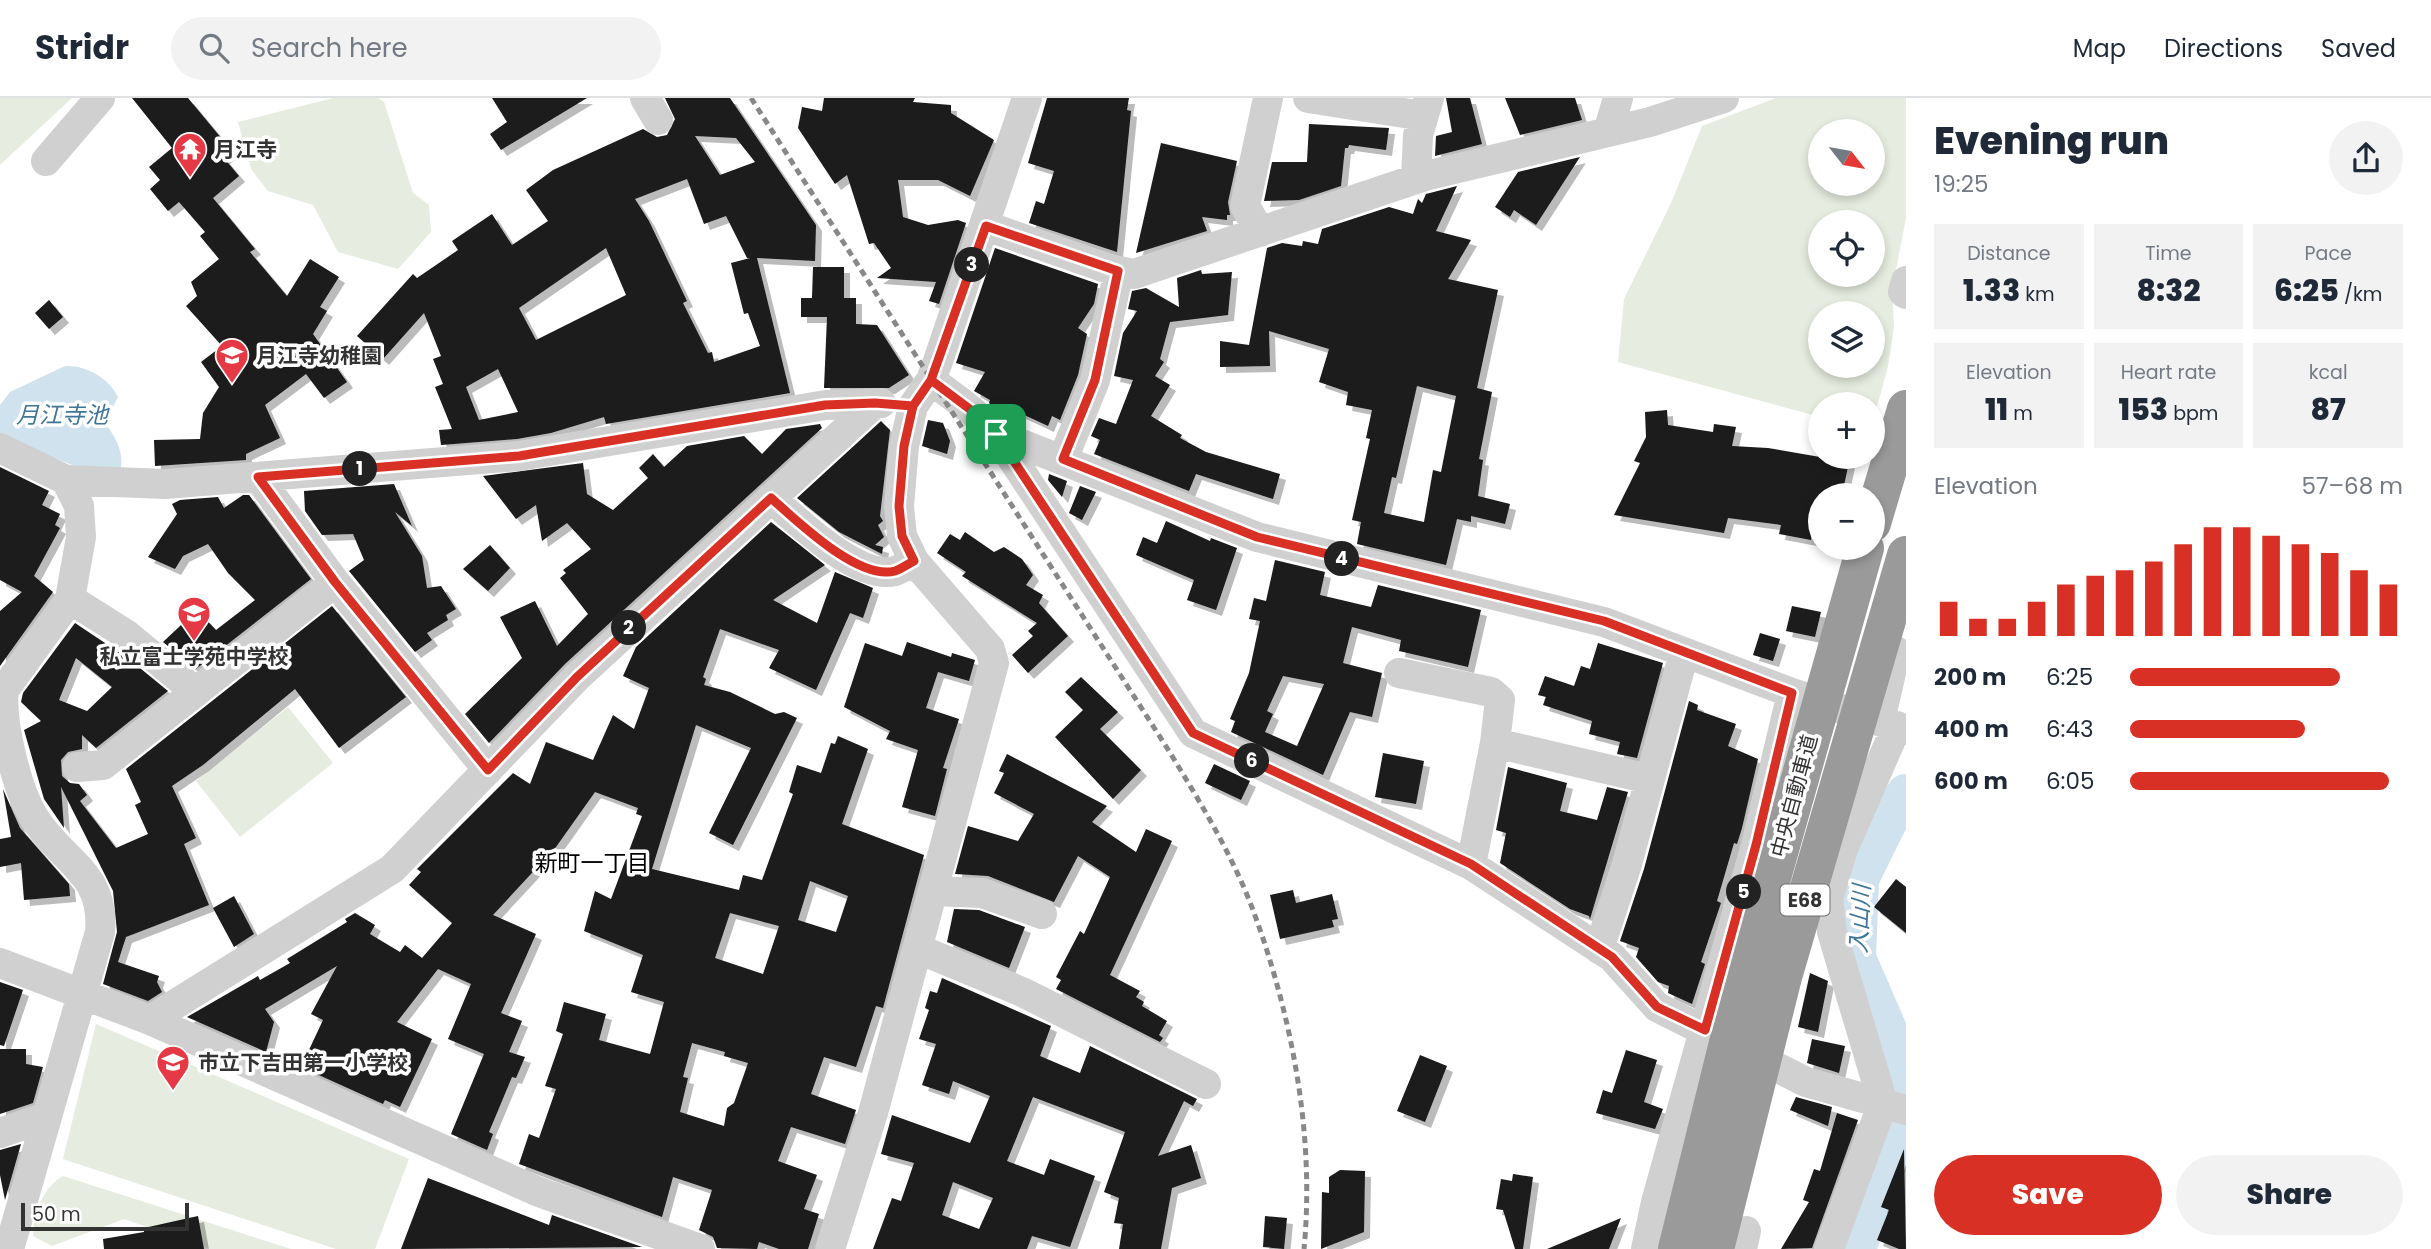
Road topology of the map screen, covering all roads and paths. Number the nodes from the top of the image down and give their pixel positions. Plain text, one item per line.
1 (100, 98) edge
2 (1027, 98) edge
3 (1268, 98) edge
4 (1308, 98) edge
5 (1618, 98) edge
6 (1724, 98) edge
7 (1426, 107) edge
8 (1608, 132) junction
9 (46, 161) dead end
10 (1416, 179) junction
11 (986, 226) junction
12 (1260, 232) junction
13 (1118, 271) junction
14 (1906, 281) edge
15 (1906, 294) edge
16 (931, 380) junction
17 (875, 403) junction
18 (913, 406) junction
19 (1906, 409) edge
20 (996, 434) junction
21 (0, 448) edge
22 (1063, 459) junction
23 (258, 477) junction
24 (66, 480) junction
25 (1884, 483) edge
26 (771, 498) junction
27 (1906, 555) edge
28 (1862, 560) edge
29 (914, 561) junction
30 (335, 582) junction
31 (71, 599) junction
32 (1906, 614) edge
33 (1684, 653) junction
34 (1399, 673) dead end
35 (2, 690) edge
36 (196, 692) junction
37 (1792, 693) junction
38 (1894, 726) edge
39 (1495, 743) junction
40 (77, 767) dead end
41 (488, 770) junction
42 (1649, 779) junction
43 (1471, 864) junction
44 (933, 891) junction
45 (1042, 914) dead end
46 (1599, 949) junction
47 (916, 952) junction
48 (0, 963) edge
49 (81, 992) junction
50 (150, 1020) junction
51 (1705, 1030) junction
52 (1206, 1084) dead end
53 (1893, 1106) edge
54 (46, 1117) junction
55 (0, 1133) edge
56 (1734, 1243) edge
57 (9, 1249) edge
58 (700, 1249) edge
59 (830, 1249) edge
60 (1646, 1249) edge
61 (1676, 1249) edge
62 (1829, 1249) edge

1 - 9 street
2 - 11 street
3 - 12 street
4 - 7 street
5 - 8 street
6 - 8 street
7 - 10 street
8 - 10 street
10 - 12 street
11 - 13 street
11 - 16 street
12 - 13 street
13 - 22 street
14 - 15 street
16 - 18 street
16 - 20 street
17 - 18 street
17 - 23 street
17 - 26 street
18 - 29 street
19 - 25 highway
20 - 22 street
20 - 43 street
21 - 24 street
22 - 33 street
23 - 24 street
23 - 30 street
24 - 31 street
26 - 29 street
26 - 41 street
27 - 56 highway, 中央自動車道 / E68, bridge
28 - 61 highway, 中央自動車道 / E68, bridge
29 - 44 street
30 - 36 street
30 - 41 street
31 - 35 street
31 - 36 street
32 - 38 street
33 - 37 street
33 - 42 street
34 - 39 street
35 - 49 street
36 - 40 street
37 - 38 street
37 - 51 street
38 - 53 street
39 - 42 street
39 - 43 street
41 - 50 street
42 - 46 street
43 - 46 street
44 - 45 street
44 - 47 street
46 - 51 street
47 - 52 street
47 - 59 street
48 - 49 street
49 - 50 street
49 - 54 street
50 - 58 street
51 - 53 street
51 - 60 street
53 - 62 street
54 - 55 street
54 - 57 street

